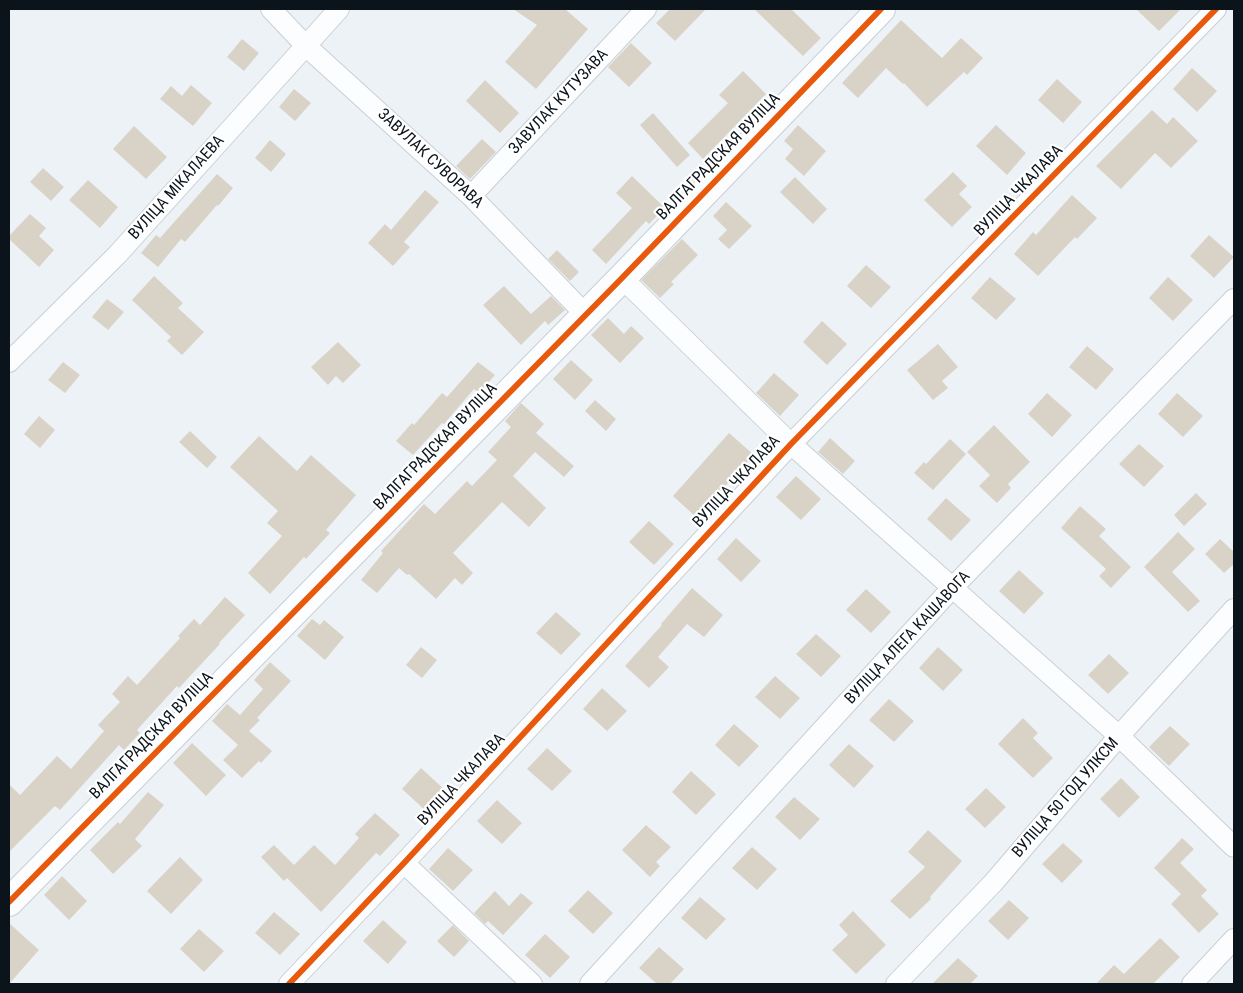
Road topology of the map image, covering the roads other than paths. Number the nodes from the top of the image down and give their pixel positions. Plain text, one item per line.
1 (271, 9) edge
2 (339, 9) edge
3 (646, 9) edge
4 (881, 9) edge
5 (1216, 9) edge
6 (306, 46) junction
7 (471, 196) junction
8 (622, 278) junction
9 (1234, 299) edge
10 (585, 314) junction
11 (9, 362) edge
12 (791, 444) junction
13 (952, 588) junction
14 (1234, 609) edge
15 (1119, 736) junction
16 (1234, 847) edge
17 (404, 863) junction
18 (9, 902) edge
19 (1234, 938) edge
20 (289, 984) edge
21 (532, 984) edge
22 (590, 984) edge
23 (896, 984) edge
24 (1192, 984) edge

1 - 6 street, ЗАВУЛАК СУВОРАВА
2 - 6 street, ВУЛІЦА МІКАЛАЕВА
3 - 7 street, ЗАВУЛАК КУТУЗАВА
4 - 8 street, ВАЛГАГРАДСКАЯ ВУЛІЦА
5 - 12 street, ВУЛІЦА ЧКАЛАВА
6 - 7 street, ЗАВУЛАК СУВОРАВА
6 - 11 street, ВУЛІЦА МІКАЛАЕВА
7 - 10 street, ЗАВУЛАК СУВОРАВА
8 - 10 street, ВАЛГАГРАДСКАЯ ВУЛІЦА
8 - 12 street
9 - 13 street, ВУЛІЦА АЛЕГА КАШАВОГА
10 - 18 street, ВАЛГАГРАДСКАЯ ВУЛІЦА
12 - 13 street
12 - 17 street, ВУЛІЦА ЧКАЛАВА
13 - 15 street
13 - 22 street, ВУЛІЦА АЛЕГА КАШАВОГА
14 - 15 street, ВУЛІЦА 50 ГОД УЛКСМ
15 - 16 street
15 - 23 street, ВУЛІЦА 50 ГОД УЛКСМ
17 - 20 street, ВУЛІЦА ЧКАЛАВА
17 - 21 street
19 - 24 street

